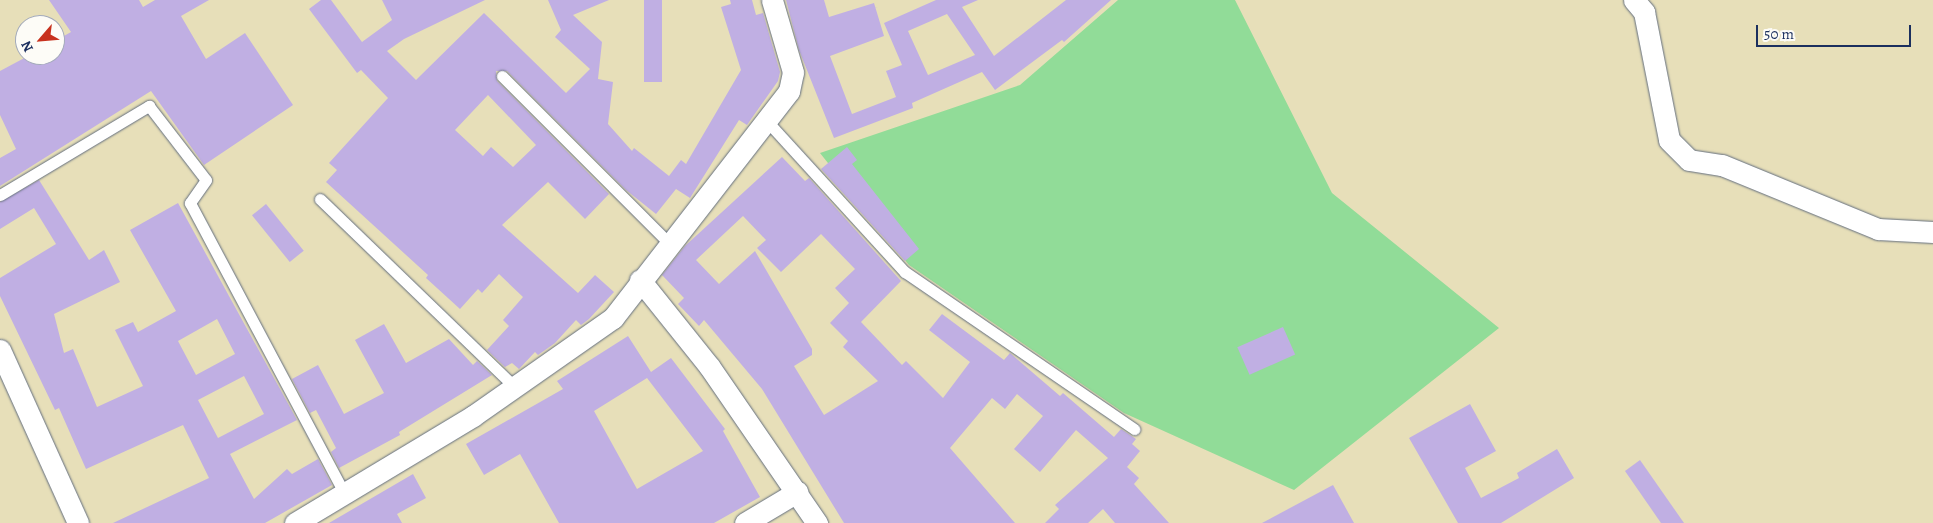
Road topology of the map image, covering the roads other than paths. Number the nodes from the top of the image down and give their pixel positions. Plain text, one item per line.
1 (772, 0) edge
2 (1634, 0) edge
3 (502, 76) dead end
4 (766, 120) junction
5 (0, 195) edge
6 (320, 199) dead end
7 (1933, 232) edge
8 (669, 244) junction
9 (640, 280) junction
10 (0, 350) edge
11 (515, 387) junction
12 (8, 391) edge
13 (1134, 429) dead end
14 (797, 492) junction
15 (345, 494) junction
16 (78, 523) edge
17 (295, 523) edge
18 (745, 523) edge
19 (817, 523) edge

1 - 4 street
2 - 7 street
3 - 8 lane
4 - 8 street
4 - 13 lane
5 - 15 lane
6 - 11 lane
8 - 9 street
9 - 11 street
9 - 14 street
10 - 12 street
11 - 15 street
12 - 16 street
14 - 18 street
14 - 19 street
15 - 17 street

